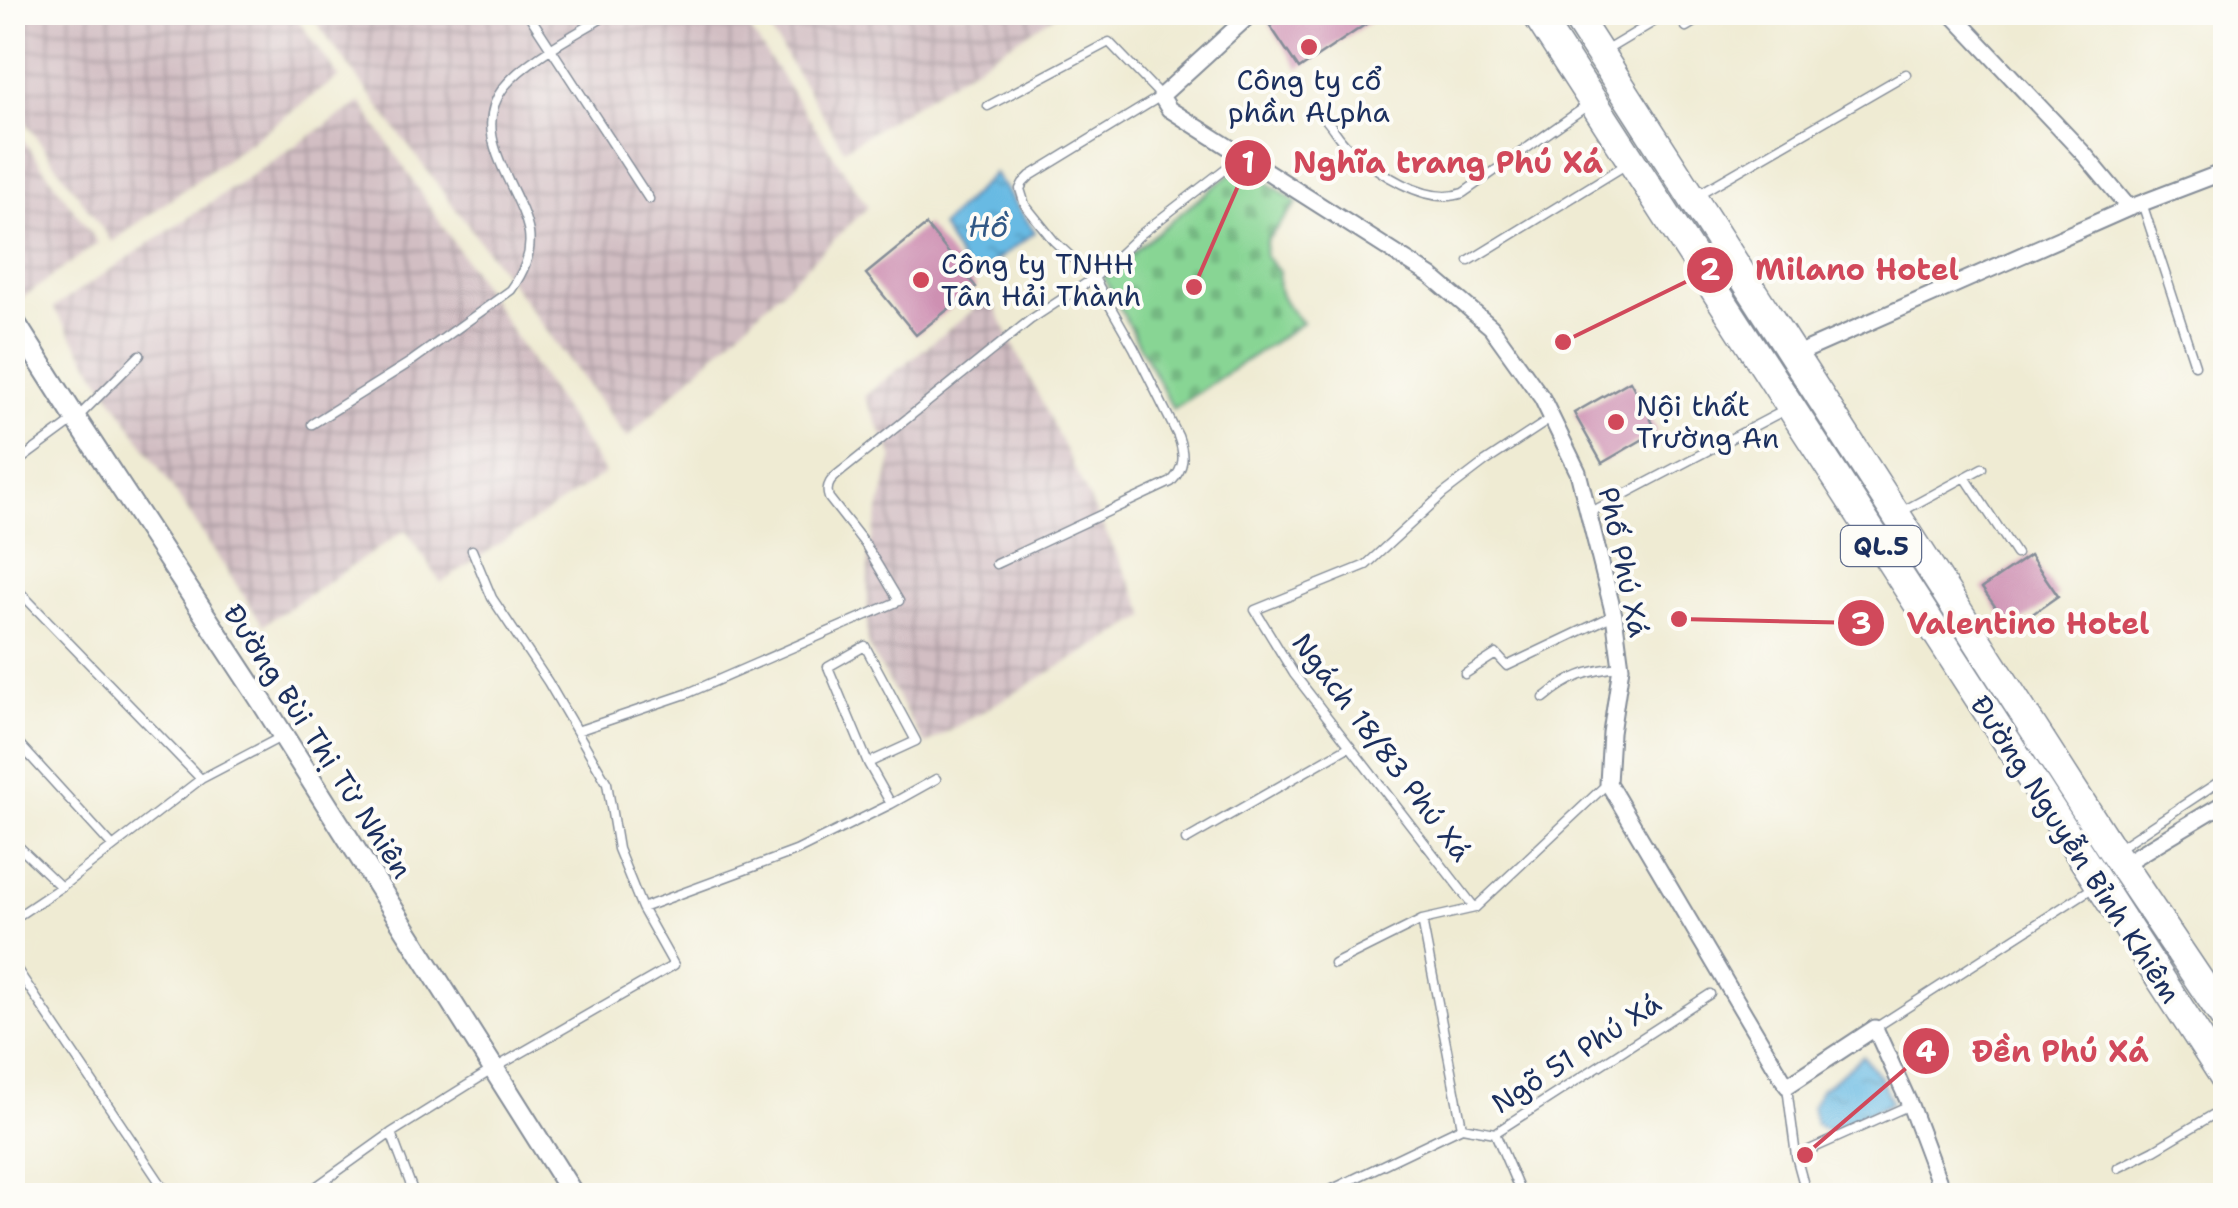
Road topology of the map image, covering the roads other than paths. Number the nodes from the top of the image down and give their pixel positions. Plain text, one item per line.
1 (527, 12) edge
2 (612, 12) edge
3 (1253, 12) edge
4 (1535, 12) edge
5 (1574, 12) edge
6 (1672, 12) edge
7 (1711, 12) edge
8 (1950, 12) edge
9 (552, 50) junction
10 (1601, 54) junction
11 (1906, 74) dead end
12 (1160, 96) junction
13 (1592, 102) junction
14 (988, 106) dead end
15 (1327, 120) dead end
16 (1243, 156) junction
17 (1630, 161) junction
18 (2226, 171) edge
19 (1693, 197) junction
20 (649, 199) dead end
21 (2136, 206) junction
22 (1469, 261) dead end
23 (1094, 278) junction
24 (12, 318) edge
25 (140, 355) dead end
26 (1795, 355) junction
27 (2195, 365) dead end
28 (1791, 406) junction
29 (1552, 418) junction
30 (76, 419) junction
31 (312, 424) dead end
32 (12, 466) edge
33 (1982, 468) dead end
34 (1965, 477) junction
35 (1589, 513) junction
36 (1897, 514) junction
37 (472, 550) dead end
38 (2016, 554) dead end
39 (996, 564) dead end
40 (12, 584) edge
41 (1614, 616) junction
42 (1621, 668) junction
43 (1465, 674) dead end
44 (1544, 698) dead end
45 (576, 731) junction
46 (12, 736) edge
47 (282, 736) junction
48 (1350, 746) junction
49 (868, 763) junction
50 (2226, 777) edge
51 (201, 779) junction
52 (936, 779) dead end
53 (1608, 783) junction
54 (2226, 802) edge
55 (891, 804) junction
56 (12, 840) edge
57 (1186, 840) dead end
58 (113, 847) junction
59 (2118, 858) junction
60 (2098, 884) junction
61 (61, 887) junction
62 (642, 908) junction
63 (1475, 908) junction
64 (12, 920) edge
65 (1422, 920) junction
66 (12, 962) edge
67 (1334, 964) dead end
68 (1710, 994) dead end
69 (2226, 1020) edge
70 (1875, 1028) junction
71 (494, 1068) junction
72 (2226, 1080) edge
73 (1787, 1086) junction
74 (1910, 1105) junction
75 (2226, 1107) edge
76 (1462, 1127) junction
77 (391, 1133) junction
78 (1495, 1133) junction
79 (1796, 1156) junction
80 (2118, 1168) dead end
81 (1804, 1184) junction
82 (169, 1196) edge
83 (304, 1196) edge
84 (416, 1196) edge
85 (574, 1196) edge
86 (1318, 1196) edge
87 (1522, 1196) edge
88 (1782, 1196) edge
89 (1807, 1196) edge
90 (1944, 1196) edge

1 - 9 lane
2 - 9 lane
3 - 12 street
4 - 13 highway, Đường Nguyễn Bỉnh Khiêm / QL.5
5 - 10 highway, QL.5
6 - 7 lane
6 - 10 lane
8 - 21 street
9 - 20 lane
9 - 31 lane
10 - 19 highway, QL.5
11 - 19 lane
12 - 14 lane
12 - 16 street, Phố Phú Xá
12 - 23 lane
13 - 15 lane
13 - 17 highway, Đường Nguyễn Bỉnh Khiêm / QL.5
16 - 23 lane
16 - 29 street, Phố Phú Xá
17 - 22 lane
17 - 28 highway, Đường Nguyễn Bỉnh Khiêm / QL.5
18 - 21 street
19 - 26 highway, QL.5
21 - 26 street
21 - 27 lane
23 - 39 lane
23 - 45 lane
24 - 30 street, Đường Bùi Thị Từ Nhiên
25 - 30 lane
26 - 36 highway, QL.5
28 - 35 lane
28 - 60 highway, Đường Nguyễn Bỉnh Khiêm / QL.5
29 - 35 street, Phố Phú Xá
29 - 48 lane, Ngách 18/83 Phú Xá
30 - 32 lane
30 - 47 street, Đường Bùi Thị Từ Nhiên
33 - 34 lane
34 - 36 lane
34 - 38 lane
35 - 41 street, Phố Phú Xá
36 - 59 highway, QL.5
37 - 45 lane
40 - 51 lane
41 - 42 street, Phố Phú Xá
41 - 43 lane
42 - 44 lane
42 - 53 street, Phố Phú Xá
45 - 62 lane
46 - 58 lane
47 - 51 lane
47 - 71 street, Đường Bùi Thị Từ Nhiên
48 - 57 lane
48 - 63 lane, Ngách 18/83 Phú Xá
49 - 49 lane
49 - 55 lane
50 - 59 lane
51 - 58 lane
52 - 55 lane
53 - 63 lane
53 - 73 street
54 - 59 street
55 - 62 lane
56 - 61 lane
58 - 61 lane
59 - 69 highway, QL.5
60 - 70 lane
60 - 72 highway, Đường Nguyễn Bỉnh Khiêm / QL.5
61 - 64 lane
62 - 71 lane
63 - 65 lane
65 - 67 lane
65 - 76 lane, Ngõ 51 Phú Xá
66 - 82 lane
68 - 78 lane, Ngõ 51 Phú Xá
70 - 73 street
70 - 74 street
71 - 77 lane
71 - 85 street, Đường Bùi Thị Từ Nhiên
73 - 79 lane
74 - 79 lane
74 - 90 street
75 - 80 lane
76 - 78 lane, Ngõ 51 Phú Xá
76 - 86 lane, Ngõ 51 Phú Xá
77 - 83 lane
77 - 84 lane
78 - 87 lane
79 - 81 lane
81 - 88 lane
81 - 89 lane

